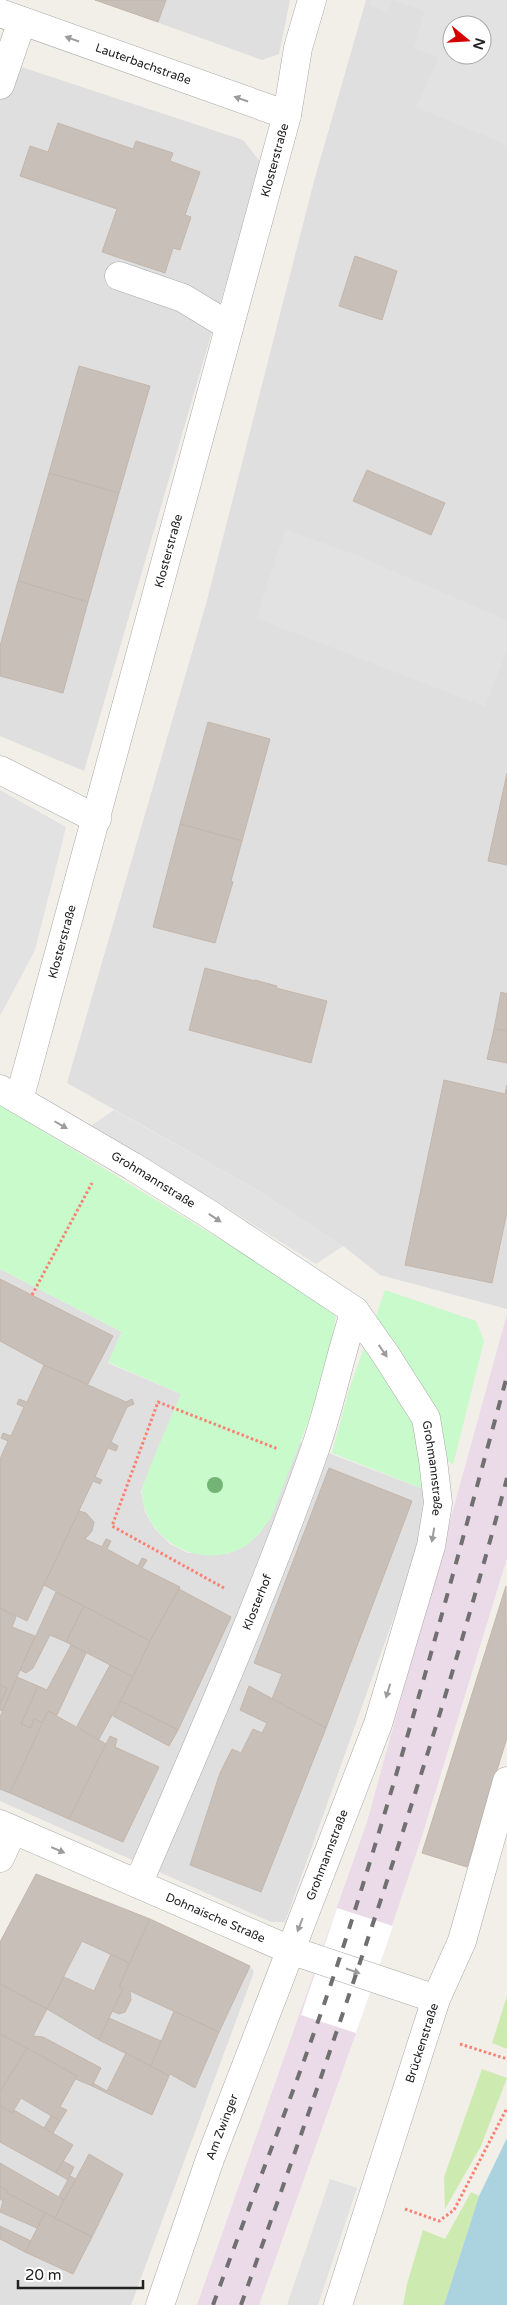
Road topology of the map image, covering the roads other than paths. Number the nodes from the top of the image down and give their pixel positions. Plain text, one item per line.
1 (312, 0) edge
2 (11, 17) edge
3 (0, 85) edge
4 (287, 115) junction
5 (119, 276) dead end
6 (229, 326) junction
7 (0, 770) edge
8 (97, 819) junction
9 (10, 1095) edge
10 (355, 1311) junction
11 (507, 1781) edge
12 (7, 1827) edge
13 (0, 1858) edge
14 (138, 1884) junction
15 (290, 1950) junction
16 (436, 2000) junction
17 (160, 2305) edge
18 (338, 2305) edge

1 - 4 street, Klosterstraße
2 - 3 street
4 -> 2 street, Lauterbachstraße
4 - 6 street, Klosterstraße
5 - 6 street
6 - 8 street, Klosterstraße
7 - 8 street
8 - 9 street, Klosterstraße
9 -> 10 street, Grohmannstraße
10 - 14 street, Klosterhof
10 -> 15 street, Grohmannstraße
11 - 16 street, Brückenstraße
12 - 13 street
12 -> 14 street, Dohnaische Straße
14 - 15 street, Dohnaische Straße
15 -> 16 street, Dohnaische Straße
15 - 17 street, Am Zwinger
16 - 18 street, Brückenstraße

